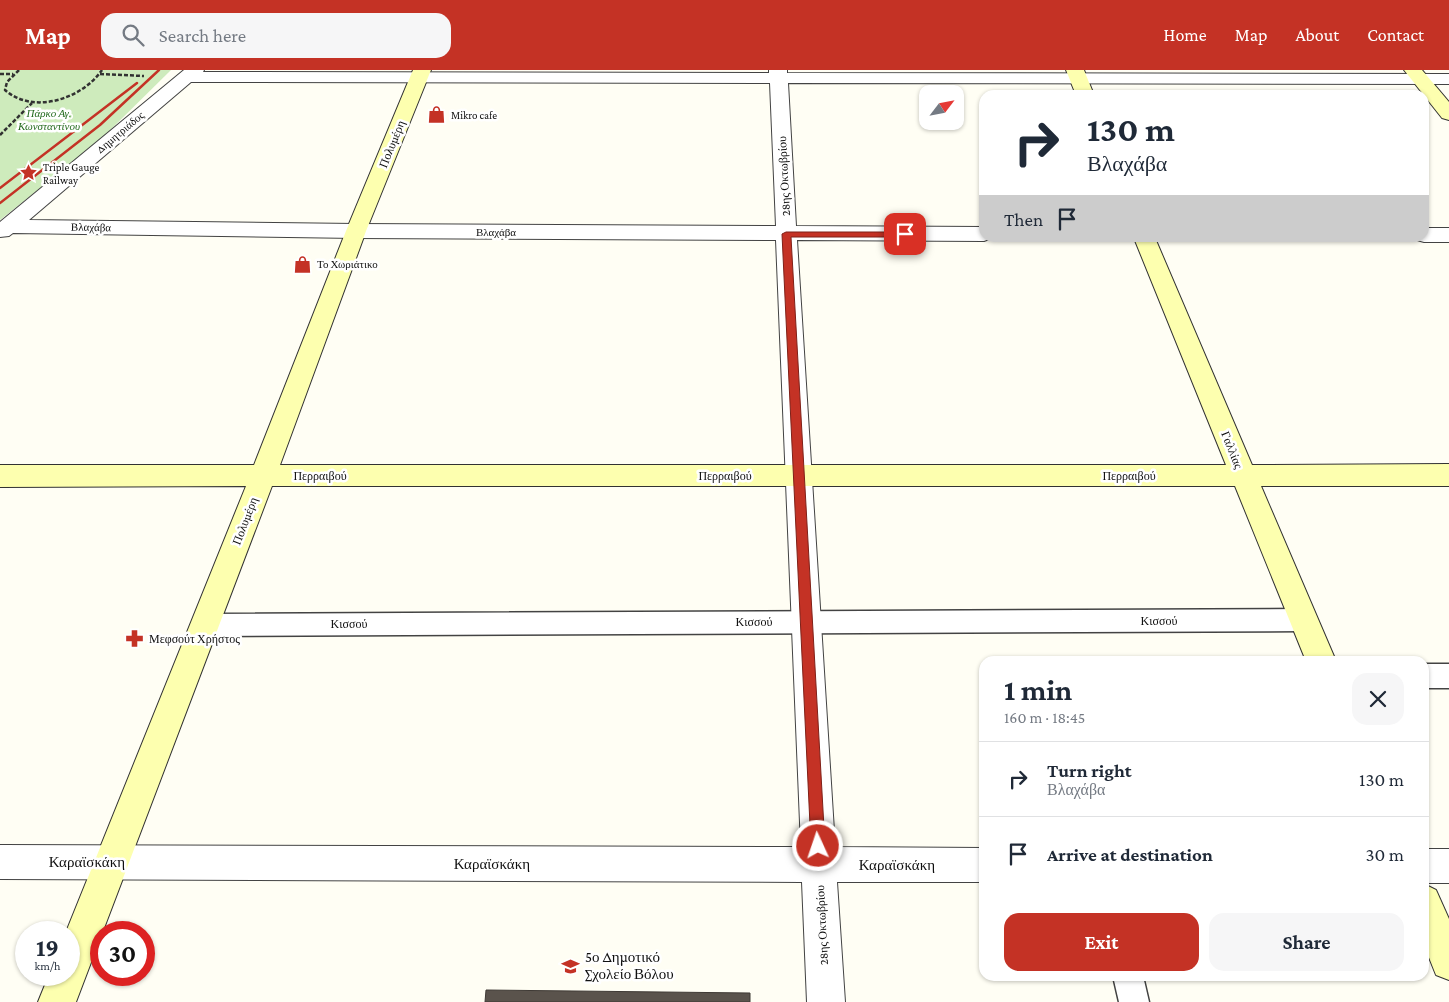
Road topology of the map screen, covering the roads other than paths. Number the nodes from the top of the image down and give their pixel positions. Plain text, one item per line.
1 (191, 73) edge
2 (420, 74) edge
3 (778, 74) edge
4 (1076, 74) edge
5 (1417, 75) edge
6 (1449, 79) edge
7 (1083, 90) edge
8 (1449, 114) edge
9 (4, 230) edge
10 (356, 231) junction
11 (786, 234) junction
12 (979, 234) edge
13 (1429, 235) edge
14 (1449, 235) edge
15 (1147, 242) edge
16 (1449, 475) edge
17 (0, 476) edge
18 (263, 476) junction
19 (799, 476) junction
20 (1242, 476) junction
21 (1303, 620) junction
22 (806, 622) junction
23 (205, 625) junction
24 (1319, 656) edge
25 (1429, 676) edge
26 (1449, 676) edge
27 (0, 862) edge
28 (111, 862) junction
29 (819, 865) junction
30 (979, 865) edge
31 (1429, 866) edge
32 (1449, 866) edge
33 (1429, 914) edge
34 (80, 943) edge
35 (1449, 962) edge
36 (1129, 981) edge
37 (63, 986) edge
38 (57, 1002) edge
39 (826, 1002) edge
40 (1134, 1002) edge

1 - 2 street
1 - 9 street, Δημητριάδος
2 - 3 street
2 - 10 street, Πολυμέρη
3 - 4 street
3 - 11 street, 28ης Οκτωβρίου
4 - 5 street
4 - 7 street
5 - 6 street
5 - 8 street
9 - 10 street, Βλαχάβα
10 - 11 street, Βλαχάβα
10 - 18 street, Πολυμέρη
11 - 12 street, Βλαχάβα
11 - 19 street, 28ης Οκτωβρίου
13 - 14 street
15 - 20 street, Γαλλίας
16 - 20 street, Περραιβού
17 - 18 street, Περραιβού
18 - 19 street, Περραιβού
18 - 23 street, Πολυμέρη
19 - 20 street, Περραιβού
19 - 22 street, 28ης Οκτωβρίου
20 - 21 street, Γαλλίας
21 - 22 lane, Κισσού
21 - 24 street, Γαλλίας
22 - 23 lane, Κισσού
22 - 29 street, 28ης Οκτωβρίου
23 - 28 street, Πολυμέρη
25 - 26 lane
27 - 28 street, Καραϊσκάκη
28 - 29 street, Καραϊσκάκη
28 - 34 street, Πολυμέρη
29 - 30 street, Καραϊσκάκη
29 - 39 street, 28ης Οκτωβρίου
31 - 32 street
33 - 35 street
36 - 40 lane
37 - 38 street, Πολυμέρη

